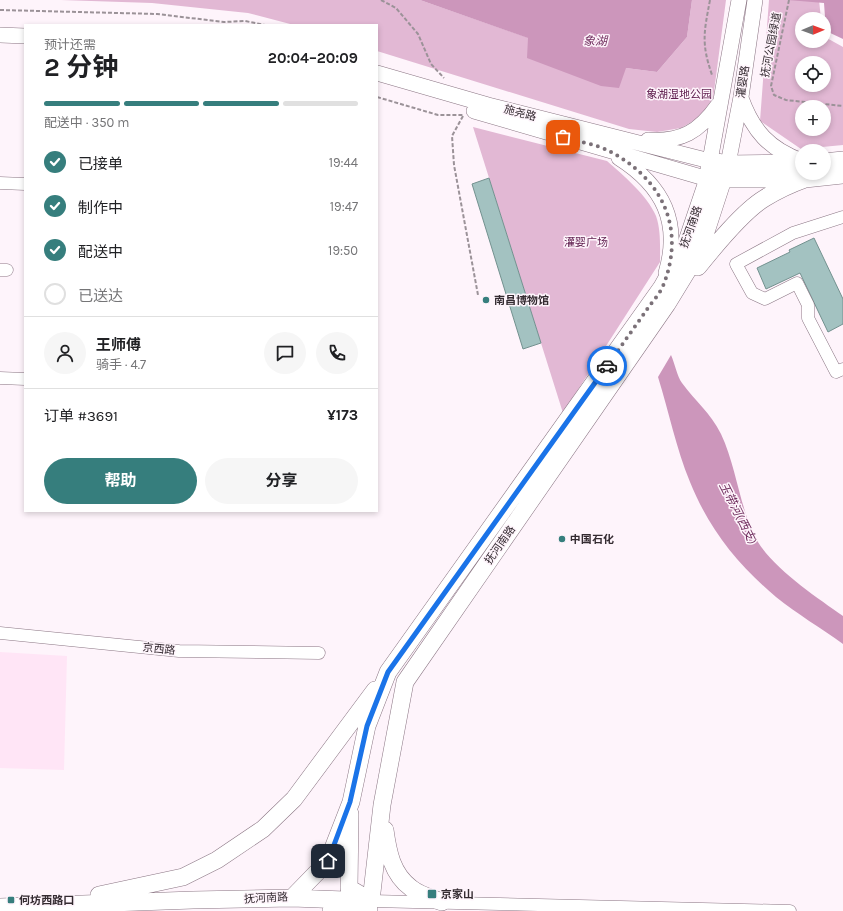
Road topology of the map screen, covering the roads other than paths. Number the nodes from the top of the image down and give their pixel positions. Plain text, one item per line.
1 (739, 0) edge
2 (755, 0) edge
3 (0, 24) edge
4 (24, 25) edge
5 (0, 35) edge
6 (24, 36) edge
7 (378, 73) edge
8 (378, 83) edge
9 (741, 97) junction
10 (721, 101) junction
11 (610, 144) junction
12 (795, 159) edge
13 (843, 160) edge
14 (710, 161) junction
15 (831, 161) edge
16 (795, 162) edge
17 (728, 164) junction
18 (843, 175) edge
19 (831, 176) edge
20 (795, 179) edge
21 (716, 180) junction
22 (802, 180) edge
23 (0, 184) edge
24 (24, 184) edge
25 (843, 217) edge
26 (662, 287) junction
27 (667, 304) junction
28 (843, 370) edge
29 (0, 378) edge
30 (24, 379) edge
31 (0, 633) edge
32 (319, 653) dead end
33 (388, 672) junction
34 (350, 802) junction
35 (382, 805) junction
36 (292, 898) junction
37 (442, 902) junction
38 (30, 906) junction
39 (371, 906) edge
40 (0, 908) edge
41 (592, 908) edge
42 (331, 911) edge
43 (790, 911) edge

1 - 10 main road, 灌婴路
2 - 9 main road, 灌婴路
3 - 4 main road
5 - 6 main road
7 - 11 main road, 施尧路
8 - 11 main road, 施尧路
9 - 12 main road
9 - 17 main road, 灌婴路
10 - 11 main road
10 - 14 main road, 灌婴路
11 - 14 main road, 施尧路
11 - 21 main road, 施尧路
11 - 26 main road
13 - 15 highway
14 - 17 highway
14 - 21 highway, 抚河南路
16 - 17 highway
17 - 21 highway, 抚河南路
18 - 19 highway
20 - 21 highway
21 - 26 highway, 抚河南路
21 - 27 highway, 抚河南路
22 - 27 highway
23 - 24 street
25 - 28 street
26 - 33 highway, 抚河南路
27 - 35 highway, 抚河南路
29 - 30 street
31 - 32 street, 京西路
33 - 34 highway, 抚河南路
33 - 38 highway
34 - 36 highway, 抚河南路
34 - 39 highway
35 - 37 highway
35 - 39 highway, 抚河南路
36 - 38 highway, 抚河南路
36 - 39 highway
37 - 39 street
37 - 41 street
38 - 40 highway, 抚河南路
39 - 42 highway
41 - 43 street

